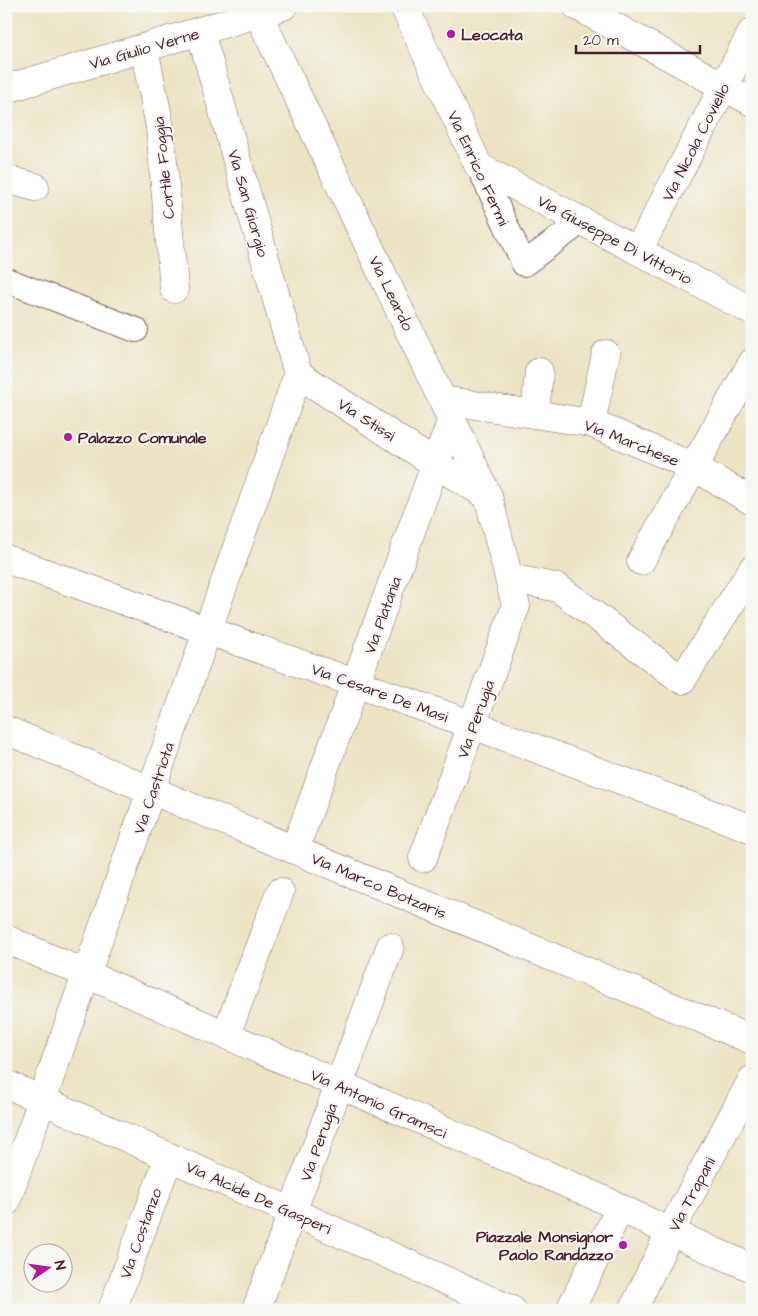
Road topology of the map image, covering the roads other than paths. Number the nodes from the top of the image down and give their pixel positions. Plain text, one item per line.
1 (404, 6) edge
2 (577, 6) edge
3 (270, 10) edge
4 (200, 31) junction
5 (752, 32) edge
6 (144, 48) junction
7 (724, 86) junction
8 (6, 89) edge
9 (752, 102) edge
10 (478, 167) junction
11 (6, 179) edge
12 (35, 187) dead end
13 (582, 222) junction
14 (638, 251) junction
15 (6, 280) edge
16 (174, 289) dead end
17 (752, 311) edge
18 (136, 330) dead end
19 (606, 354) dead end
20 (752, 363) edge
21 (539, 372) dead end
22 (298, 374) junction
23 (448, 410) junction
24 (535, 414) junction
25 (591, 422) junction
26 (436, 465) junction
27 (694, 467) junction
28 (488, 496) junction
29 (752, 501) edge
30 (6, 559) edge
31 (642, 561) dead end
32 (751, 574) edge
33 (511, 578) junction
34 (208, 631) junction
35 (356, 684) junction
36 (473, 725) junction
37 (6, 730) edge
38 (152, 790) junction
39 (752, 829) edge
40 (295, 849) junction
41 (423, 858) dead end
42 (280, 892) dead end
43 (6, 939) edge
44 (390, 947) dead end
45 (87, 974) junction
46 (226, 1035) junction
47 (752, 1040) edge
48 (752, 1080) edge
49 (6, 1084) edge
50 (339, 1085) junction
51 (42, 1100) junction
52 (169, 1157) junction
53 (6, 1202) edge
54 (620, 1208) junction
55 (292, 1212) junction
56 (670, 1232) junction
57 (752, 1268) edge
58 (471, 1302) edge
59 (112, 1310) edge
60 (256, 1310) edge
61 (512, 1310) edge
62 (570, 1310) edge
63 (633, 1310) edge

1 - 10 street, Via Enrico Fermi
2 - 7 street
3 - 4 street, Via Giulio Verne
3 - 23 street, Via Leardo
4 - 6 street, Via Giulio Verne
4 - 22 street, Via San Giorgio
5 - 7 street, Via Nicola Coviello
6 - 8 street, Via Giulio Verne
6 - 16 street, Cortile Foggia
7 - 9 street
7 - 14 street, Via Nicola Coviello
10 - 13 street, Via Giuseppe Di Vittorio
10 - 13 street, Via Enrico Fermi
11 - 12 street
13 - 14 street, Via Giuseppe Di Vittorio
14 - 17 street, Via Giuseppe Di Vittorio
15 - 18 street
19 - 25 street
20 - 27 street
21 - 24 street
22 - 26 street, Via Stissi
22 - 34 street, Via Castriota
23 - 24 street, Via Marchese
23 - 26 street, Via Platania
23 - 28 street, Via Leardo
24 - 25 street, Via Marchese
25 - 27 street, Via Marchese
26 - 28 street, Via Stissi
26 - 35 street, Via Platania
27 - 29 street, Via Marchese
27 - 31 street
28 - 33 street, Via Leardo
30 - 34 street, Via Cesare De Masi
32 - 33 street
33 - 36 street, Via Perugia
34 - 35 street, Via Cesare De Masi
34 - 38 street, Via Castriota
35 - 36 street, Via Cesare De Masi
35 - 40 street, Via Platania
36 - 39 street, Via Cesare De Masi
36 - 41 street, Via Perugia
37 - 38 street, Via Marco Botzaris
38 - 40 street, Via Marco Botzaris
38 - 45 street, Via Castriota
40 - 47 street, Via Marco Botzaris
42 - 46 street
43 - 45 street, Via Antonio Gramsci
44 - 50 street, Via Perugia
45 - 46 street, Via Antonio Gramsci
45 - 51 street, Via Castriota
46 - 50 street, Via Antonio Gramsci
48 - 56 street, Via Trapani
49 - 51 street, Via Alcide De Gasperi
50 - 54 street, Via Antonio Gramsci
50 - 55 street, Via Perugia
51 - 52 street, Via Alcide De Gasperi
51 - 53 street, Via Castriota
52 - 55 street, Via Alcide De Gasperi
52 - 59 street, Via Costanzo
54 - 56 street, Via Antonio Gramsci
54 - 62 street
55 - 58 street, Via Alcide De Gasperi
55 - 60 street, Via Perugia
56 - 57 street, Via Antonio Gramsci
56 - 63 street, Via Trapani
58 - 61 street, Via Alcide De Gasperi

